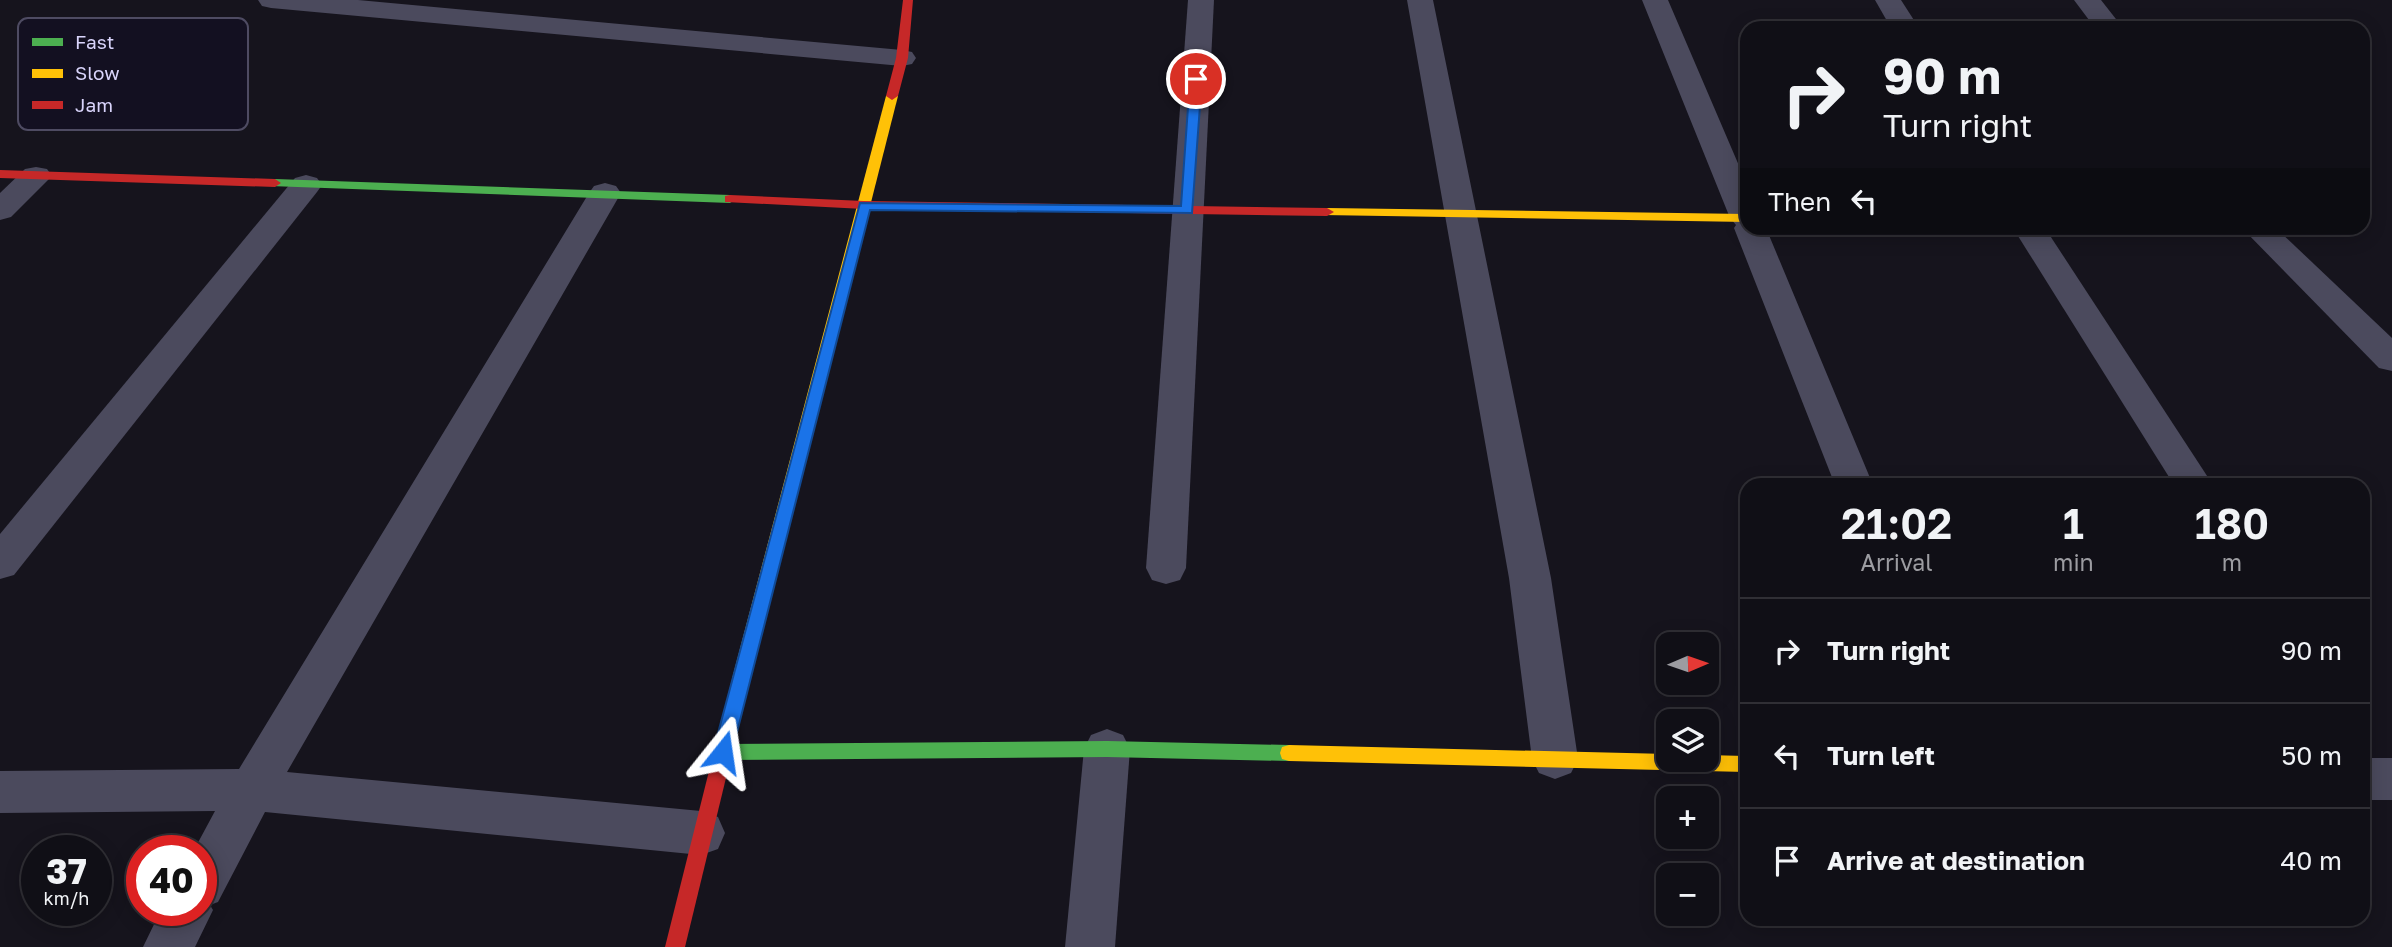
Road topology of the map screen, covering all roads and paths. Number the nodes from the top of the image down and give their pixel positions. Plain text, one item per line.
1 (271, 0) edge
2 (908, 0) edge
3 (1201, 0) edge
4 (1420, 0) edge
5 (1656, 0) edge
6 (1888, 0) edge
7 (2087, 0) edge
8 (1901, 21) edge
9 (2104, 21) edge
10 (902, 58) junction
11 (0, 174) edge
12 (36, 176) junction
13 (306, 185) junction
14 (605, 193) junction
15 (1740, 203) edge
16 (864, 205) junction
17 (0, 210) edge
18 (1187, 210) junction
19 (1463, 215) junction
20 (1740, 218) edge
21 (1753, 235) edge
22 (2033, 235) edge
23 (2265, 235) edge
24 (2392, 359) edge
25 (1851, 478) edge
26 (2189, 478) edge
27 (0, 563) edge
28 (1166, 568) dead end
29 (1107, 749) junction
30 (723, 752) junction
31 (1555, 759) junction
32 (1740, 764) edge
33 (2370, 779) edge
34 (2392, 779) edge
35 (252, 790) junction
36 (0, 792) edge
37 (701, 833) junction
38 (217, 855) edge
39 (179, 926) edge
40 (168, 947) edge
41 (675, 947) edge
42 (1090, 947) edge

1 - 10 street
2 - 10 street
3 - 18 street
4 - 19 street
5 - 15 street
6 - 8 street
7 - 9 street
10 - 16 street
11 - 12 street
12 - 13 street
12 - 17 street
13 - 14 street
13 - 27 street
14 - 16 street
14 - 35 street
16 - 18 street
16 - 30 street
18 - 19 street
18 - 28 street
19 - 20 street
19 - 31 street
21 - 25 street
22 - 26 street
23 - 24 street
29 - 30 street
29 - 31 street
29 - 42 street
30 - 37 street
31 - 32 street
33 - 34 street
35 - 36 street
35 - 37 street
35 - 38 street
37 - 41 street
39 - 40 street

